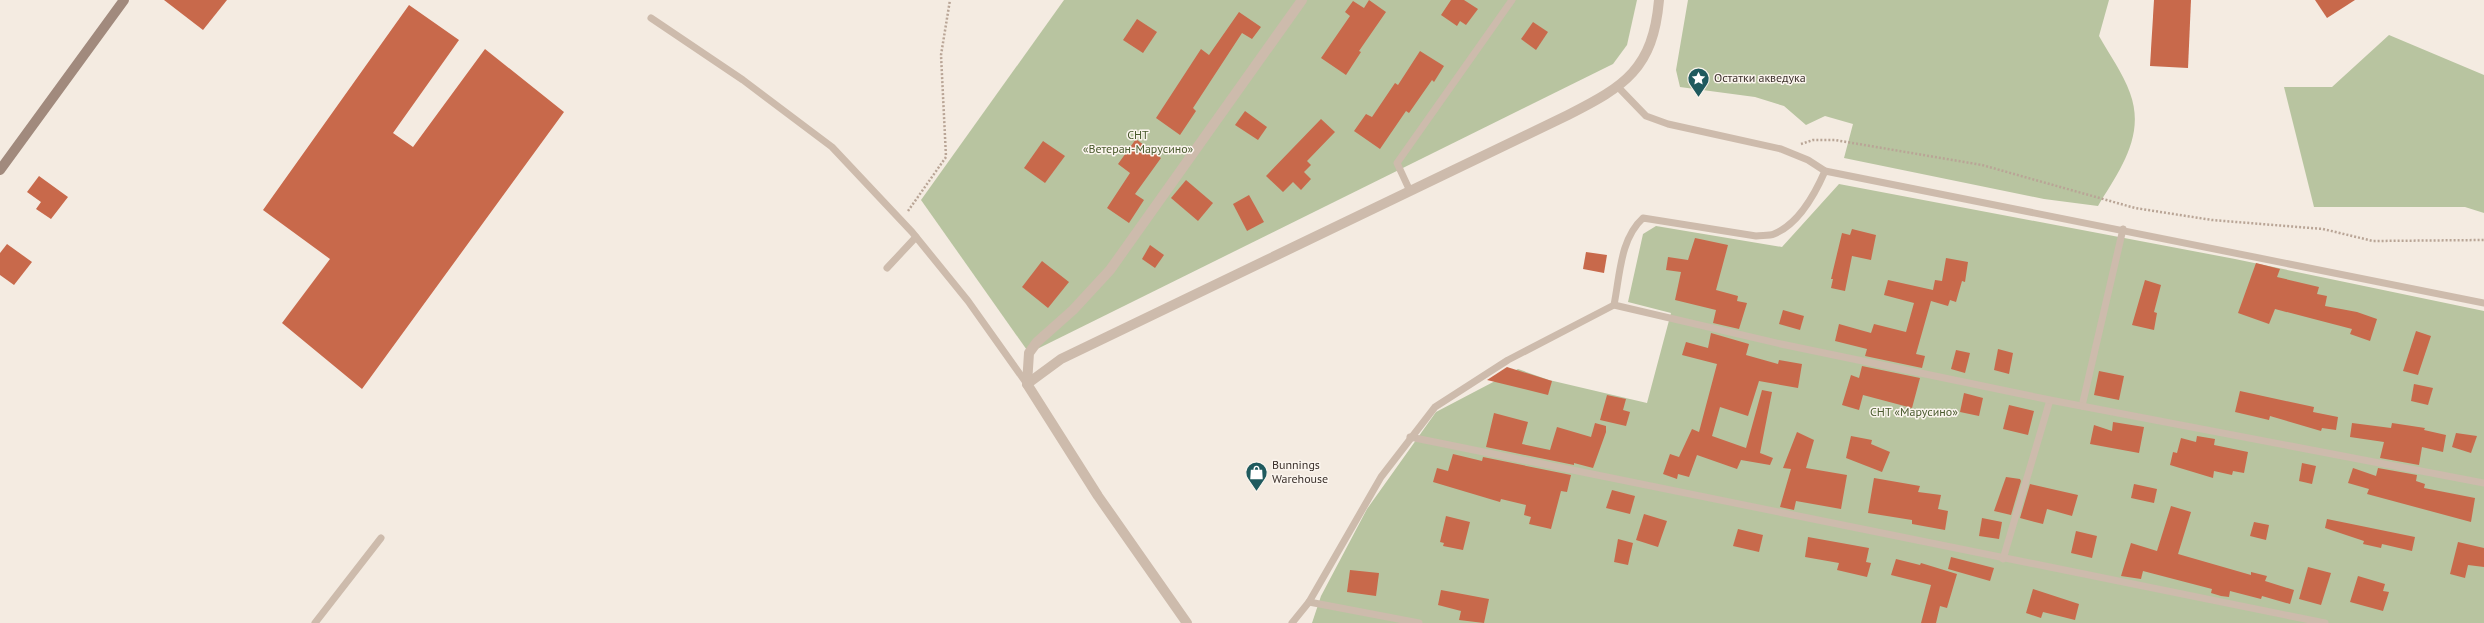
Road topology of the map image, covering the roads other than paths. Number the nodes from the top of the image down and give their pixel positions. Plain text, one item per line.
1 (124, 0) edge
2 (1302, 0) edge
3 (1512, 0) edge
4 (1658, 0) edge
5 (651, 18) dead end
6 (1618, 87) junction
7 (0, 170) edge
8 (1825, 171) junction
9 (1410, 191) junction
10 (2123, 229) junction
11 (916, 237) junction
12 (887, 268) dead end
13 (2484, 303) edge
14 (1614, 305) junction
15 (1027, 384) junction
16 (2050, 400) junction
17 (2082, 406) junction
18 (1410, 437) junction
19 (2484, 482) edge
20 (381, 538) dead end
21 (2003, 559) junction
22 (1309, 602) junction
23 (315, 623) edge
24 (1187, 623) edge
25 (1292, 623) edge
26 (1419, 623) edge
27 (2325, 623) edge

1 - 7 main road
2 - 15 street
3 - 9 lane
4 - 6 street
5 - 11 lane
6 - 8 lane
6 - 9 street
8 - 10 lane
8 - 14 lane
9 - 15 street
10 - 13 lane
10 - 17 lane
11 - 12 lane
11 - 15 lane
14 - 16 lane
14 - 18 lane
15 - 24 street
16 - 17 lane
16 - 21 lane
17 - 19 lane
18 - 21 lane
18 - 22 lane
20 - 23 lane
21 - 27 lane
22 - 25 lane
22 - 26 lane

